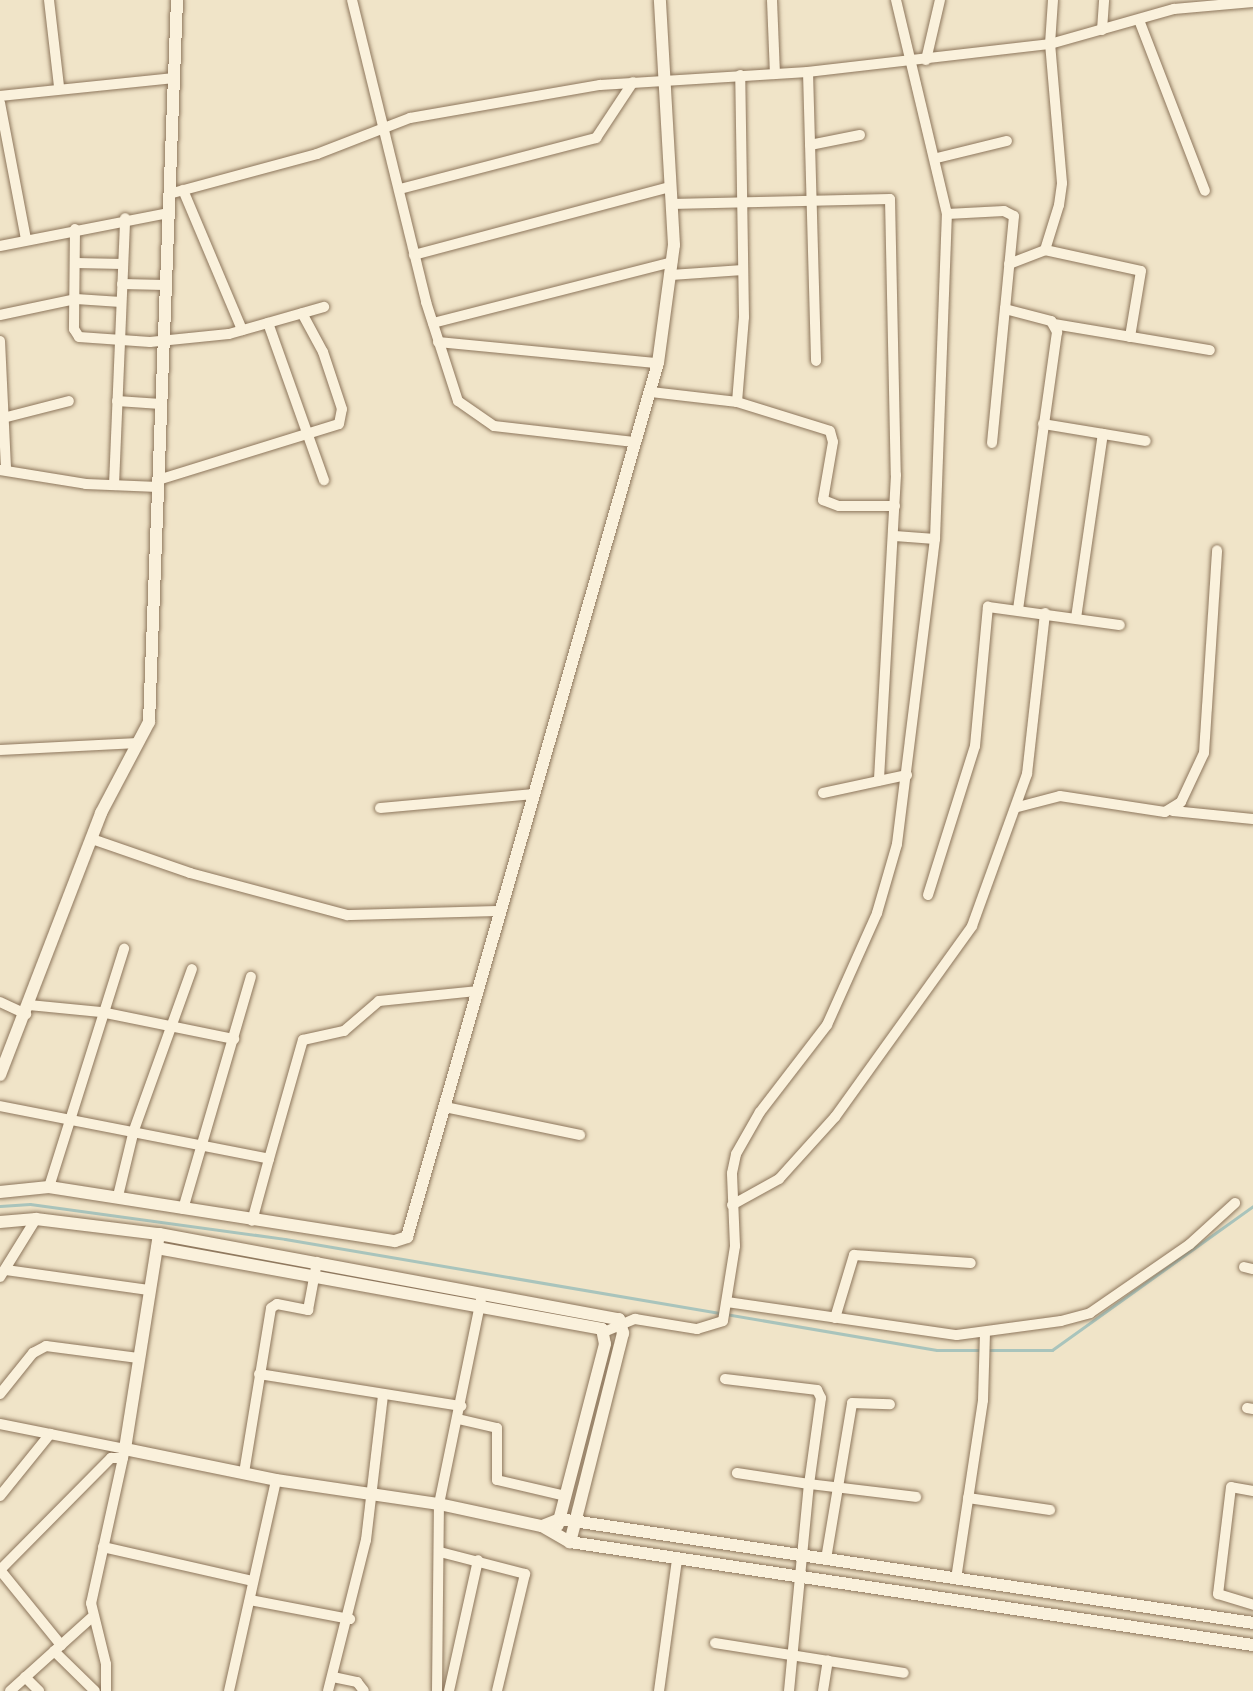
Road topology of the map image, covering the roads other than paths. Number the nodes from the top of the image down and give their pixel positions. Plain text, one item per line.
1 (49, 0) edge
2 (177, 0) edge
3 (352, 0) edge
4 (660, 0) edge
5 (772, 0) edge
6 (896, 0) edge
7 (940, 0) edge
8 (1053, 0) edge
9 (1104, 0) edge
10 (1253, 2) edge
11 (1174, 5) edge
12 (1139, 20) junction
13 (1102, 30) junction
14 (1050, 44) junction
15 (926, 60) junction
16 (911, 62) junction
17 (808, 72) junction
18 (775, 74) junction
19 (740, 75) junction
20 (174, 78) junction
21 (662, 79) junction
22 (633, 81) junction
23 (59, 87) junction
24 (0, 96) edge
25 (0, 104) edge
26 (385, 126) junction
27 (860, 135) dead end
28 (1007, 141) dead end
29 (810, 145) junction
30 (937, 158) junction
31 (670, 187) junction
32 (400, 189) junction
33 (183, 190) junction
34 (1205, 190) dead end
35 (169, 194) junction
36 (812, 199) junction
37 (742, 203) junction
38 (671, 204) junction
39 (168, 213) junction
40 (947, 214) junction
41 (125, 218) junction
42 (75, 229) junction
43 (26, 239) junction
44 (0, 246) edge
45 (1045, 250) junction
46 (414, 255) junction
47 (672, 262) junction
48 (76, 263) junction
49 (123, 264) junction
50 (1009, 264) junction
51 (743, 270) junction
52 (671, 275) junction
53 (122, 284) junction
54 (165, 285) junction
55 (76, 299) junction
56 (121, 302) junction
57 (324, 307) dead end
58 (1005, 309) junction
59 (302, 313) junction
60 (0, 315) edge
61 (268, 323) junction
62 (433, 323) junction
63 (1054, 324) junction
64 (242, 330) junction
65 (1130, 337) junction
66 (120, 340) junction
67 (164, 340) junction
68 (0, 341) edge
69 (438, 342) junction
70 (1210, 350) dead end
71 (816, 362) dead end
72 (658, 363) junction
73 (651, 393) junction
74 (69, 401) dead end
75 (117, 401) junction
76 (737, 402) junction
77 (161, 404) junction
78 (3, 418) junction
79 (1043, 424) junction
80 (1103, 434) junction
81 (309, 435) junction
82 (1146, 441) dead end
83 (634, 442) junction
84 (992, 443) dead end
85 (3, 470) edge
86 (324, 480) dead end
87 (158, 484) junction
88 (114, 485) junction
89 (896, 506) junction
90 (895, 536) junction
91 (935, 539) junction
92 (1217, 550) dead end
93 (1018, 609) junction
94 (1045, 613) junction
95 (1076, 618) junction
96 (1120, 625) dead end
97 (138, 743) junction
98 (0, 750) edge
99 (907, 775) junction
100 (879, 781) junction
101 (823, 792) dead end
102 (534, 794) junction
103 (1018, 807) junction
104 (380, 808) dead end
105 (1173, 811) junction
106 (1253, 819) edge
107 (92, 839) junction
108 (928, 895) dead end
109 (501, 910) junction
110 (124, 949) dead end
111 (192, 969) dead end
112 (251, 977) dead end
113 (478, 991) junction
114 (0, 1002) edge
115 (28, 1009) junction
116 (101, 1012) junction
117 (173, 1025) junction
118 (234, 1039) junction
119 (0, 1076) edge
120 (0, 1106) edge
121 (445, 1107) junction
122 (73, 1117) junction
123 (134, 1130) junction
124 (580, 1135) dead end
125 (202, 1143) junction
126 (269, 1159) junction
127 (49, 1187) junction
128 (0, 1192) edge
129 (118, 1196) junction
130 (1235, 1203) dead end
131 (732, 1205) junction
132 (183, 1209) junction
133 (36, 1219) junction
134 (252, 1221) junction
135 (0, 1222) edge
136 (159, 1233) junction
137 (157, 1248) junction
138 (971, 1263) dead end
139 (316, 1269) junction
140 (3, 1274) edge
141 (149, 1290) junction
142 (481, 1299) junction
143 (726, 1310) junction
144 (835, 1318) junction
145 (622, 1322) junction
146 (604, 1332) junction
147 (985, 1339) junction
148 (138, 1358) junction
149 (260, 1374) junction
150 (724, 1379) dead end
151 (0, 1394) edge
152 (383, 1395) junction
153 (890, 1404) dead end
154 (460, 1406) junction
155 (458, 1419) junction
156 (0, 1424) edge
157 (50, 1434) junction
158 (124, 1453) junction
159 (244, 1473) junction
160 (736, 1473) dead end
161 (276, 1480) junction
162 (809, 1484) junction
163 (837, 1487) junction
164 (1253, 1491) edge
165 (372, 1494) junction
166 (0, 1496) edge
167 (565, 1496) junction
168 (916, 1497) dead end
169 (968, 1498) junction
170 (439, 1504) junction
171 (1050, 1510) dead end
172 (560, 1520) junction
173 (575, 1522) junction
174 (542, 1526) junction
175 (556, 1538) junction
176 (570, 1542) junction
177 (103, 1547) junction
178 (440, 1552) junction
179 (799, 1555) junction
180 (677, 1559) junction
181 (826, 1559) junction
182 (477, 1560) junction
183 (2, 1564) edge
184 (798, 1578) junction
185 (956, 1579) junction
186 (253, 1581) junction
187 (1049, 1593) junction
188 (250, 1600) junction
189 (1253, 1605) edge
190 (1045, 1615) junction
191 (91, 1618) junction
192 (350, 1619) junction
193 (1253, 1623) edge
194 (715, 1643) dead end
195 (1253, 1645) edge
196 (58, 1648) junction
197 (794, 1656) junction
198 (828, 1660) junction
199 (904, 1673) dead end
200 (25, 1677) junction
201 (333, 1677) junction
202 (10, 1691) edge
203 (39, 1691) edge
204 (95, 1691) edge
205 (106, 1691) edge
206 (229, 1691) edge
207 (328, 1691) edge
208 (364, 1691) edge
209 (437, 1691) edge
210 (449, 1691) edge
211 (497, 1691) edge
212 (659, 1691) edge
213 (789, 1691) edge
214 (823, 1691) edge

1 - 23 street
2 - 20 street
3 - 26 street
4 - 21 street
5 - 18 street
6 - 16 street
7 - 15 street
8 - 14 street
9 - 13 street
10 - 11 street
11 - 12 street
12 - 13 street
12 - 34 street
13 - 14 street
14 - 15 street
14 - 45 street
15 - 16 street
16 - 17 street
16 - 30 street
17 - 18 street
17 - 29 street
18 - 19 street
19 - 21 street
19 - 37 street
20 - 23 street
20 - 35 street
21 - 22 street
21 - 31 street
22 - 26 street
22 - 32 street
23 - 24 street
25 - 43 street
26 - 32 street
26 - 33 street
27 - 29 street
28 - 30 street
29 - 36 street
30 - 40 street
31 - 38 street
31 - 46 street
32 - 46 street
33 - 35 street
33 - 64 street
35 - 39 street
36 - 37 street
36 - 71 street
36 - 89 street
37 - 38 street
37 - 51 street
38 - 47 street
39 - 41 street
39 - 54 street
40 - 50 street
40 - 91 street
41 - 42 street
41 - 49 street
42 - 43 street
42 - 48 street
43 - 44 street
45 - 50 street
45 - 65 street
46 - 62 street
47 - 52 street
47 - 62 street
48 - 49 street
48 - 55 street
49 - 53 street
50 - 58 street
51 - 52 street
51 - 76 street
52 - 72 street
53 - 54 street
53 - 56 street
54 - 67 street
55 - 56 street
55 - 60 street
55 - 66 street
56 - 66 street
57 - 59 street
58 - 63 street
58 - 84 street
59 - 61 street
59 - 81 street
61 - 64 street
61 - 81 street
62 - 69 street
63 - 65 street
63 - 79 street
64 - 67 street
65 - 70 street
66 - 67 street
66 - 75 street
67 - 77 street
68 - 78 street
69 - 72 street
69 - 83 street
72 - 73 street
73 - 76 street
73 - 83 street
74 - 78 street
75 - 77 street
75 - 88 street
76 - 89 street
77 - 87 street
78 - 85 street
79 - 80 street
79 - 93 street
80 - 82 street
80 - 95 street
81 - 86 street
81 - 87 street
83 - 102 street
85 - 88 street
87 - 88 street
87 - 97 street
89 - 90 street
90 - 91 street
90 - 100 street
91 - 99 street
92 - 105 street
93 - 94 street
93 - 108 street
94 - 95 street
94 - 103 street
95 - 96 street
97 - 98 street
97 - 107 street
99 - 100 street
99 - 131 street
100 - 101 street
102 - 104 street
102 - 109 street
103 - 105 street
103 - 131 street
105 - 106 street
107 - 109 street
107 - 115 street
109 - 113 street
110 - 116 street
111 - 117 street
112 - 118 street
113 - 121 street
113 - 126 street
114 - 115 street
115 - 116 street
115 - 119 street
116 - 117 street
116 - 122 street
117 - 118 street
117 - 123 street
118 - 125 street
120 - 122 street
121 - 124 street
121 - 134 street
122 - 123 street
122 - 127 street
123 - 125 street
123 - 129 street
125 - 126 street
125 - 132 street
126 - 134 street
127 - 128 street
127 - 129 street
129 - 132 street
130 - 147 street
131 - 143 street
132 - 134 street
133 - 135 street
133 - 136 street
133 - 140 street
136 - 137 street
136 - 139 street
137 - 139 street
137 - 141 street
138 - 144 street
139 - 142 street
139 - 149 street
140 - 141 street
141 - 148 street
142 - 145 street
142 - 146 street
142 - 154 street
143 - 144 street
143 - 145 street
144 - 147 street
145 - 146 street
145 - 173 street
146 - 167 street
147 - 169 street
148 - 151 street
148 - 158 street
149 - 152 street
149 - 159 street
150 - 162 street
152 - 154 street
152 - 165 street
153 - 163 street
154 - 155 street
155 - 167 street
155 - 170 street
156 - 157 street
157 - 158 street
157 - 166 street
158 - 159 street
158 - 177 street
158 - 183 street
159 - 161 street
160 - 162 street
161 - 165 street
161 - 186 street
162 - 163 street
162 - 179 street
163 - 168 street
163 - 181 street
164 - 189 street
165 - 170 street
165 - 192 street
167 - 172 street
169 - 171 street
169 - 185 street
170 - 174 street
170 - 178 street
172 - 173 street
172 - 174 street
172 - 175 street
173 - 176 street
173 - 179 street
174 - 175 street
175 - 176 street
176 - 180 street
177 - 186 street
177 - 191 street
178 - 182 street
178 - 209 street
179 - 181 street
179 - 184 street
180 - 184 street
180 - 212 street
181 - 185 street
182 - 210 street
182 - 211 street
183 - 196 street
184 - 190 street
184 - 197 street
185 - 187 street
186 - 188 street
187 - 190 street
187 - 193 street
188 - 192 street
188 - 206 street
190 - 195 street
191 - 196 street
191 - 205 street
192 - 201 street
194 - 197 street
196 - 200 street
196 - 204 street
197 - 198 street
197 - 213 street
198 - 199 street
198 - 214 street
200 - 202 street
200 - 203 street
201 - 207 street
201 - 208 street

